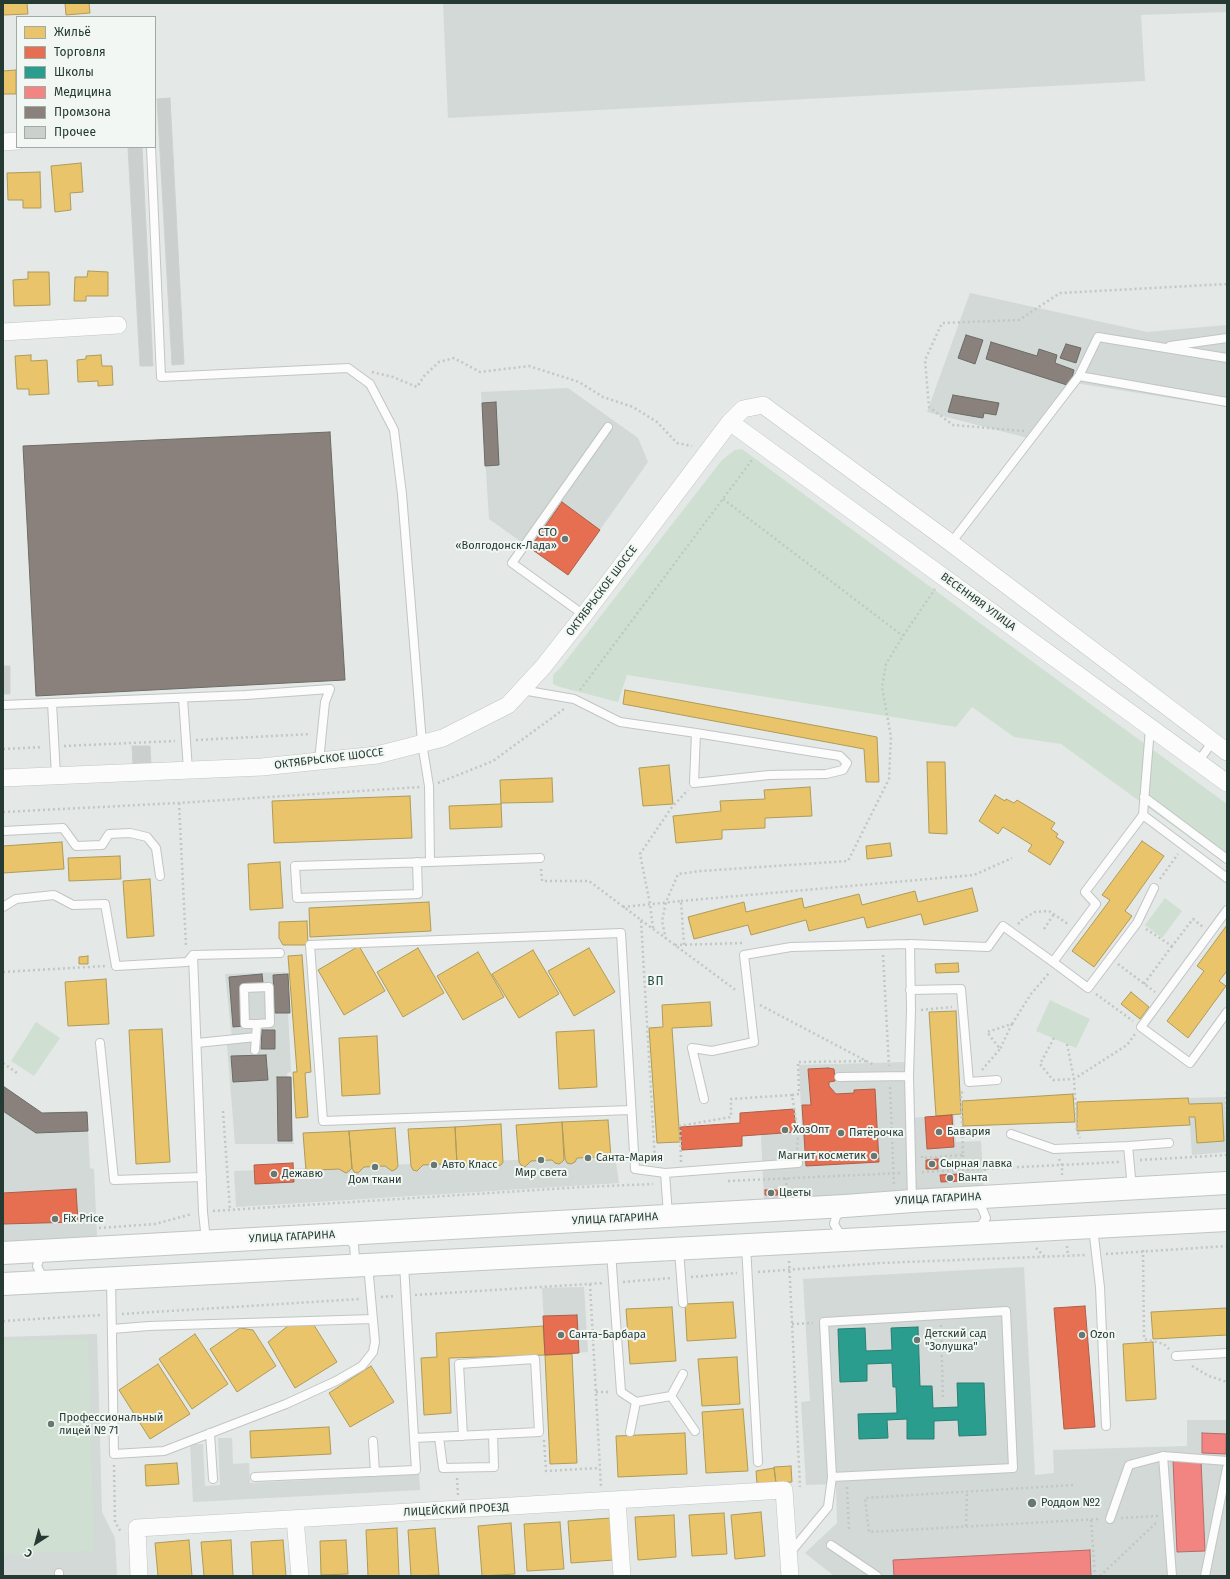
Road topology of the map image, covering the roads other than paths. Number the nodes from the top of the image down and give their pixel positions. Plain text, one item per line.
1 (16, 141) edge
2 (3, 142) edge
3 (151, 148) edge
4 (118, 325) dead end
5 (3, 332) edge
6 (1227, 338) edge
7 (1162, 347) junction
8 (1227, 358) edge
9 (1080, 376) junction
10 (1227, 402) edge
11 (730, 422) junction
12 (608, 427) dead end
13 (951, 543) junction
14 (584, 615) junction
15 (522, 690) junction
16 (183, 698) junction
17 (52, 703) junction
18 (3, 705) edge
19 (1150, 727) junction
20 (696, 733) junction
21 (1213, 741) junction
22 (422, 743) junction
23 (1227, 752) edge
24 (319, 761) junction
25 (1198, 762) junction
26 (188, 770) junction
27 (56, 776) junction
28 (3, 778) edge
29 (1227, 783) edge
30 (1144, 797) junction
31 (1142, 815) junction
32 (3, 830) edge
33 (540, 858) dead end
34 (1227, 859) edge
35 (417, 862) junction
36 (430, 862) junction
37 (160, 876) dead end
38 (1227, 878) edge
39 (1154, 888) road end
40 (3, 907) edge
41 (1227, 910) edge
42 (910, 944) junction
43 (280, 953) dead end
44 (190, 958) junction
45 (1056, 964) junction
46 (910, 990) junction
47 (1227, 1012) edge
48 (256, 1024) junction
49 (256, 1037) junction
50 (100, 1043) dead end
51 (197, 1043) junction
52 (255, 1050) dead end
53 (909, 1076) junction
54 (840, 1077) dead end
55 (997, 1080) dead end
56 (704, 1099) dead end
57 (631, 1110) junction
58 (1011, 1134) dead end
59 (1169, 1143) dead end
60 (1128, 1146) junction
61 (798, 1164) road end
62 (665, 1173) junction
63 (202, 1177) junction
64 (1227, 1183) edge
65 (1132, 1188) junction
66 (972, 1197) junction
67 (912, 1201) junction
68 (845, 1206) junction
69 (668, 1216) junction
70 (1227, 1220) edge
71 (1093, 1227) junction
72 (344, 1234) junction
73 (972, 1234) junction
74 (848, 1240) junction
75 (206, 1242) junction
76 (746, 1245) junction
77 (679, 1249) junction
78 (49, 1250) junction
79 (611, 1252) junction
80 (3, 1253) edge
81 (404, 1263) junction
82 (368, 1265) junction
83 (344, 1266) junction
84 (111, 1278) junction
85 (51, 1281) junction
86 (3, 1284) edge
87 (683, 1303) dead end
88 (373, 1319) junction
89 (112, 1329) junction
90 (1227, 1353) edge
91 (1176, 1356) road end
92 (683, 1374) dead end
93 (671, 1396) junction
94 (636, 1402) junction
95 (1106, 1426) dead end
96 (695, 1431) dead end
97 (630, 1432) dead end
98 (210, 1433) junction
99 (493, 1434) junction
100 (464, 1436) junction
101 (439, 1437) junction
102 (414, 1438) junction
103 (373, 1441) dead end
104 (1164, 1456) junction
105 (1227, 1461) edge
106 (758, 1462) dead end
107 (1227, 1468) edge
108 (374, 1472) junction
109 (255, 1477) dead end
110 (832, 1477) junction
111 (213, 1479) dead end
112 (610, 1501) junction
113 (295, 1519) junction
114 (1110, 1519) road end
115 (831, 1545) dead end
116 (790, 1554) junction
117 (139, 1576) edge
118 (300, 1576) edge
119 (622, 1576) edge
120 (790, 1576) edge
121 (877, 1576) edge
122 (1172, 1576) edge
123 (1205, 1576) edge

1 - 2 street
3 - 22 lane
4 - 5 street
6 - 7 lane
7 - 8 lane
7 - 9 lane
9 - 10 lane
9 - 13 lane
11 - 13 street, ОКТЯБРЬСКОЕ ШОССЕ
11 - 14 street, ОКТЯБРЬСКОЕ ШОССЕ
11 - 19 street, ВЕСЕННЯЯ УЛИЦА
12 - 14 lane
13 - 21 street
14 - 15 street, ОКТЯБРЬСКОЕ ШОССЕ
15 - 20 lane
15 - 22 street, ОКТЯБРЬСКОЕ ШОССЕ
16 - 17 lane
16 - 24 lane
16 - 26 lane
17 - 18 lane
17 - 27 lane
19 - 25 street, ВЕСЕННЯЯ УЛИЦА
19 - 30 lane
20 - 20 lane
21 - 23 street
21 - 25 lane
22 - 24 street, ОКТЯБРЬСКОЕ ШОССЕ
22 - 36 lane
24 - 26 street, ОКТЯБРЬСКОЕ ШОССЕ
25 - 29 street, ВЕСЕННЯЯ УЛИЦА
26 - 27 street, ОКТЯБРЬСКОЕ ШОССЕ
27 - 28 street, ОКТЯБРЬСКОЕ ШОССЕ
30 - 31 lane
30 - 34 lane
31 - 38 lane
31 - 45 lane
32 - 37 lane
33 - 36 lane
35 - 35 lane
35 - 36 lane
39 - 45 lane
40 - 44 lane
41 - 47 lane
42 - 45 lane
42 - 46 lane
42 - 56 lane
43 - 44 lane
44 - 51 lane
46 - 53 lane
46 - 55 lane
48 - 48 lane
48 - 49 lane
49 - 51 lane
49 - 52 lane
50 - 63 lane
51 - 63 lane
53 - 54 lane
53 - 67 lane
57 - 57 lane
57 - 62 lane
58 - 60 lane
59 - 60 lane
60 - 65 lane
61 - 62 lane
62 - 69 lane
63 - 75 lane
64 - 65 street, УЛИЦА ГАГАРИНА
65 - 66 street, УЛИЦА ГАГАРИНА
66 - 67 street, УЛИЦА ГАГАРИНА
66 - 73 lane
67 - 68 street, УЛИЦА ГАГАРИНА
68 - 69 street, УЛИЦА ГАГАРИНА
68 - 74 lane
69 - 72 street, УЛИЦА ГАГАРИНА
70 - 71 street
71 - 73 street
71 - 95 lane
72 - 75 street, УЛИЦА ГАГАРИНА
72 - 83 lane
73 - 74 street
74 - 76 street
75 - 78 street, УЛИЦА ГАГАРИНА
76 - 77 street
76 - 106 lane
77 - 79 street
77 - 87 lane
78 - 80 street, УЛИЦА ГАГАРИНА
78 - 85 lane
79 - 81 street
79 - 94 lane
81 - 82 street
81 - 102 lane
82 - 83 street
82 - 88 lane
83 - 84 street
84 - 85 street
84 - 89 lane
85 - 86 street
88 - 89 lane
88 - 98 lane
89 - 98 lane
90 - 91 lane
92 - 93 lane
93 - 94 lane
93 - 96 lane
94 - 97 lane
98 - 111 lane
99 - 100 lane
99 - 100 lane
99 - 101 lane
100 - 101 lane
101 - 102 lane
102 - 108 lane
103 - 108 lane
104 - 105 lane
104 - 114 lane
104 - 122 lane
107 - 123 lane
108 - 109 lane
110 - 110 lane
110 - 116 lane
112 - 113 street, ЛИЦЕЙСКИЙ ПРОЕЗД
112 - 116 street, ЛИЦЕЙСКИЙ ПРОЕЗД
112 - 119 street
113 - 117 street, ЛИЦЕЙСКИЙ ПРОЕЗД
113 - 118 street
115 - 121 lane
116 - 120 street

